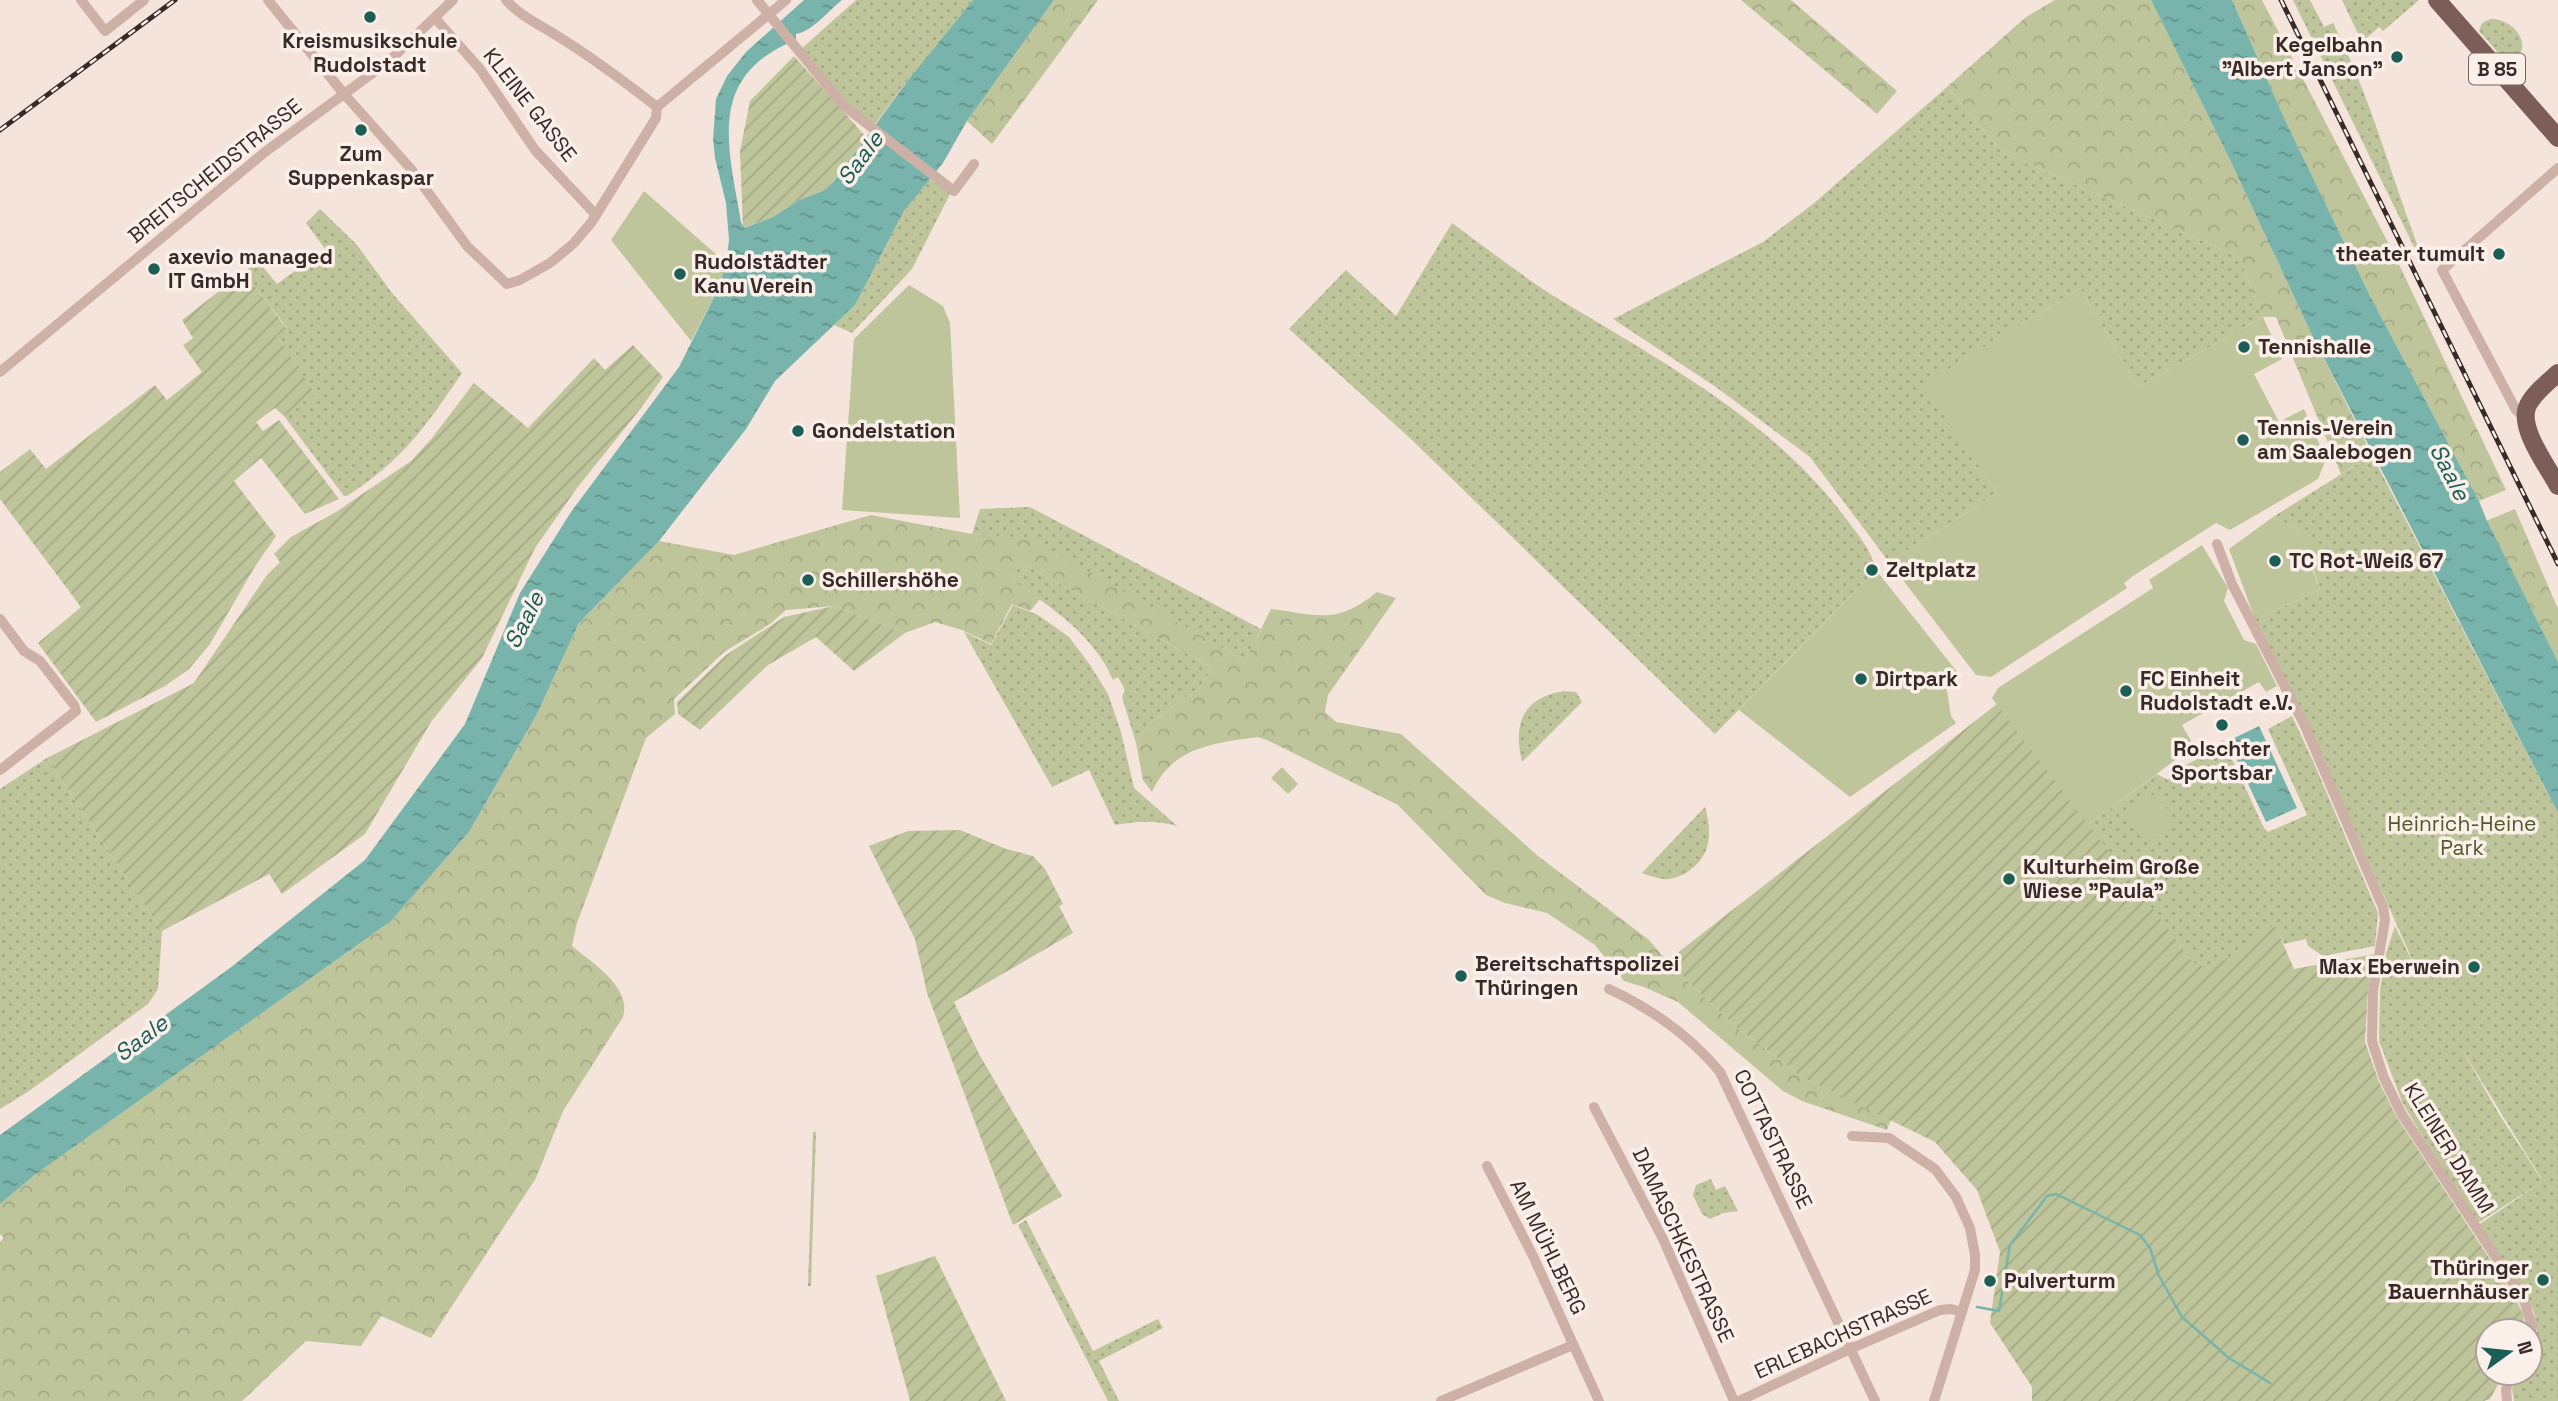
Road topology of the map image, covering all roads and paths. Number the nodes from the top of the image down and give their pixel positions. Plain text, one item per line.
1 (81, 0) edge
2 (145, 0) edge
3 (268, 0) edge
4 (453, 0) edge
5 (506, 0) edge
6 (757, 0) edge
7 (786, 0) edge
8 (2437, 0) edge
9 (435, 18) junction
10 (772, 20) junction
11 (344, 94) junction
12 (657, 107) junction
13 (2558, 138) edge
14 (974, 164) dead end
15 (2558, 168) edge
16 (596, 215) junction
17 (0, 372) edge
18 (2558, 373) edge
19 (2524, 417) junction
20 (2558, 486) edge
21 (2217, 544) dead end
22 (0, 619) edge
23 (0, 770) edge
24 (1609, 989) dead end
25 (1594, 1107) dead end
26 (1852, 1136) dead end
27 (1488, 1166) dead end
28 (1962, 1312) junction
29 (2529, 1317) edge
30 (1573, 1345) junction
31 (1850, 1349) junction
32 (1441, 1401) edge
33 (1599, 1401) edge
34 (1737, 1401) edge
35 (1875, 1401) edge
36 (1934, 1401) edge

1 - 2 street
3 - 11 street
4 - 9 street, BREITSCHEIDSTRASSE
5 - 12 street
6 - 10 street
7 - 10 street
8 - 13 main road, B 85
9 - 11 street, BREITSCHEIDSTRASSE
9 - 16 street, KLEINE GASSE
10 - 12 street
10 - 14 street
11 - 16 street
11 - 17 street, BREITSCHEIDSTRASSE
12 - 16 street
15 - 19 street
18 - 19 main road
19 - 20 main road
21 - 29 street, KLEINER DAMM
22 - 23 street
24 - 31 street, COTTASTRASSE
25 - 34 street, DAMASCHKESTRASSE
26 - 28 street
27 - 30 street, AM MÜHLBERG
28 - 31 street, ERLEBACHSTRASSE
28 - 36 street
30 - 32 street, AM MÜHLBERG
30 - 33 street, AM MÜHLBERG
31 - 34 street, ERLEBACHSTRASSE
31 - 35 street, COTTASTRASSE

